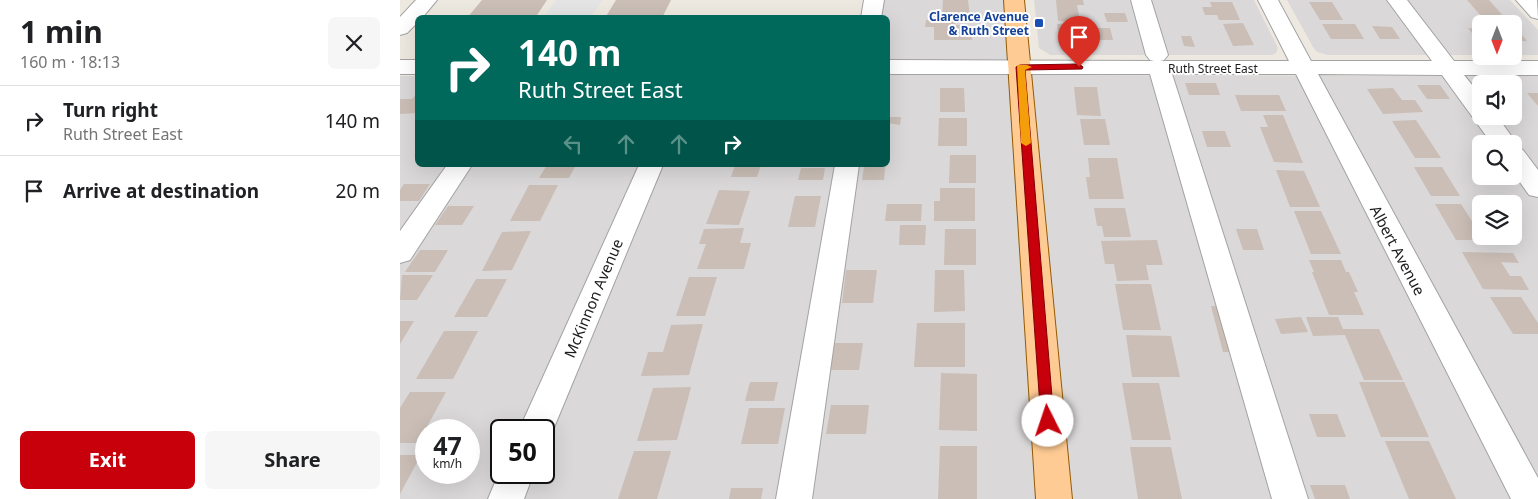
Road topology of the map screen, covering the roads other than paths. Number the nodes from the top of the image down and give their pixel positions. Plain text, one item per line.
1 (427, 0) edge
2 (874, 0) edge
3 (1014, 0) edge
4 (1141, 0) edge
5 (1268, 0) edge
6 (1397, 0) edge
7 (1526, 0) edge
8 (1538, 13) edge
9 (872, 15) edge
10 (400, 29) edge
11 (1158, 61) junction
12 (400, 67) edge
13 (415, 67) edge
14 (890, 67) edge
15 (1020, 67) junction
16 (1302, 68) junction
17 (1448, 68) junction
18 (1538, 68) edge
19 (1472, 100) edge
20 (459, 167) edge
21 (650, 167) edge
22 (847, 167) edge
23 (1522, 167) edge
24 (1538, 188) edge
25 (400, 252) edge
26 (541, 419) edge
27 (512, 484) edge
28 (506, 499) edge
29 (794, 499) edge
30 (1054, 499) edge
31 (1290, 499) edge
32 (1530, 499) edge

1 - 10 street
2 - 9 street
3 - 15 main road
4 - 11 street
5 - 16 street, Albert Avenue
6 - 17 street
7 - 8 street
11 - 15 street, Ruth Street East
11 - 16 street, Ruth Street East
11 - 31 street
12 - 13 street
14 - 15 street, Ruth Street East
15 - 30 main road
16 - 17 street, Ruth Street East
16 - 32 street, Albert Avenue
17 - 18 street, Ruth Street East
17 - 19 street
20 - 25 street
21 - 26 street, McKinnon Avenue
22 - 29 street
23 - 24 street
27 - 28 street

